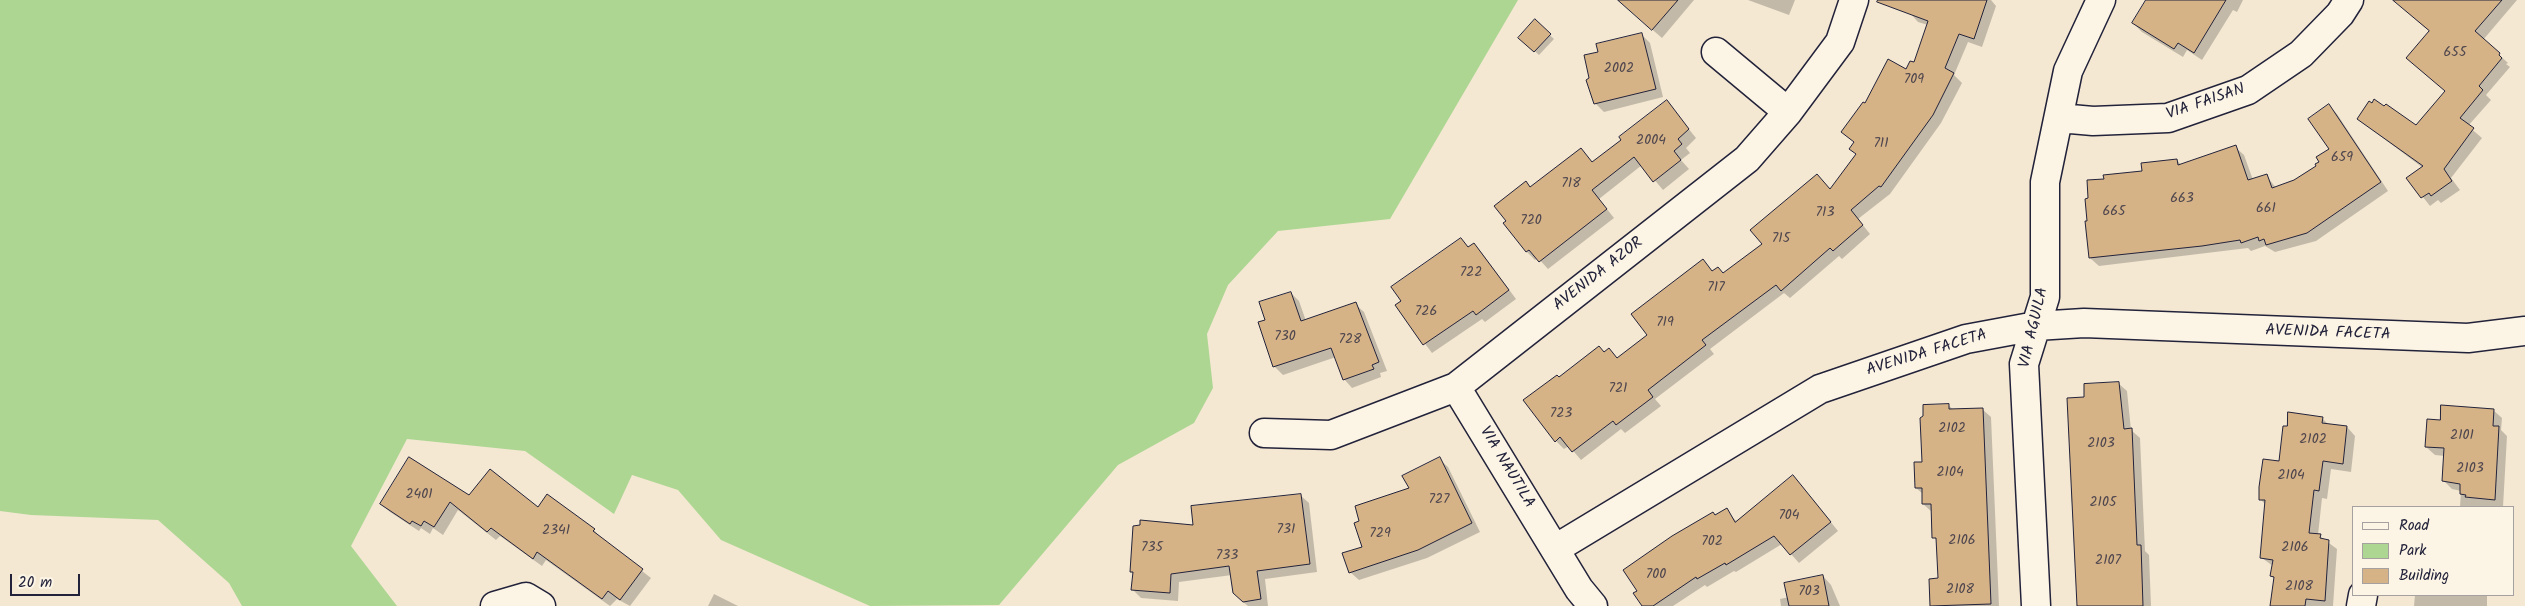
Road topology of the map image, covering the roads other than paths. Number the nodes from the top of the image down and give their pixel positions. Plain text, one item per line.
1 (1854, 0) edge
2 (2101, 0) edge
3 (2349, 0) edge
4 (1716, 52) dead end
5 (1788, 112) junction
6 (2059, 118) junction
7 (2036, 326) junction
8 (2525, 331) edge
9 (1456, 387) junction
10 (1264, 433) dead end
11 (1555, 549) junction
12 (495, 606) edge
13 (541, 606) edge
14 (1593, 606) edge
15 (2036, 606) edge

1 - 5 street, AVENIDA AZOR
2 - 6 street, VIA AGUILA
3 - 6 street, VIA FAISAN
4 - 5 street
5 - 9 street, AVENIDA AZOR
6 - 7 street, VIA AGUILA
7 - 8 street, AVENIDA FACETA
7 - 11 street, AVENIDA FACETA
7 - 15 street, VIA AGUILA
9 - 10 street, AVENIDA AZOR
9 - 11 street, VIA NAUTILA
11 - 14 street, VIA NAUTILA
12 - 13 street

